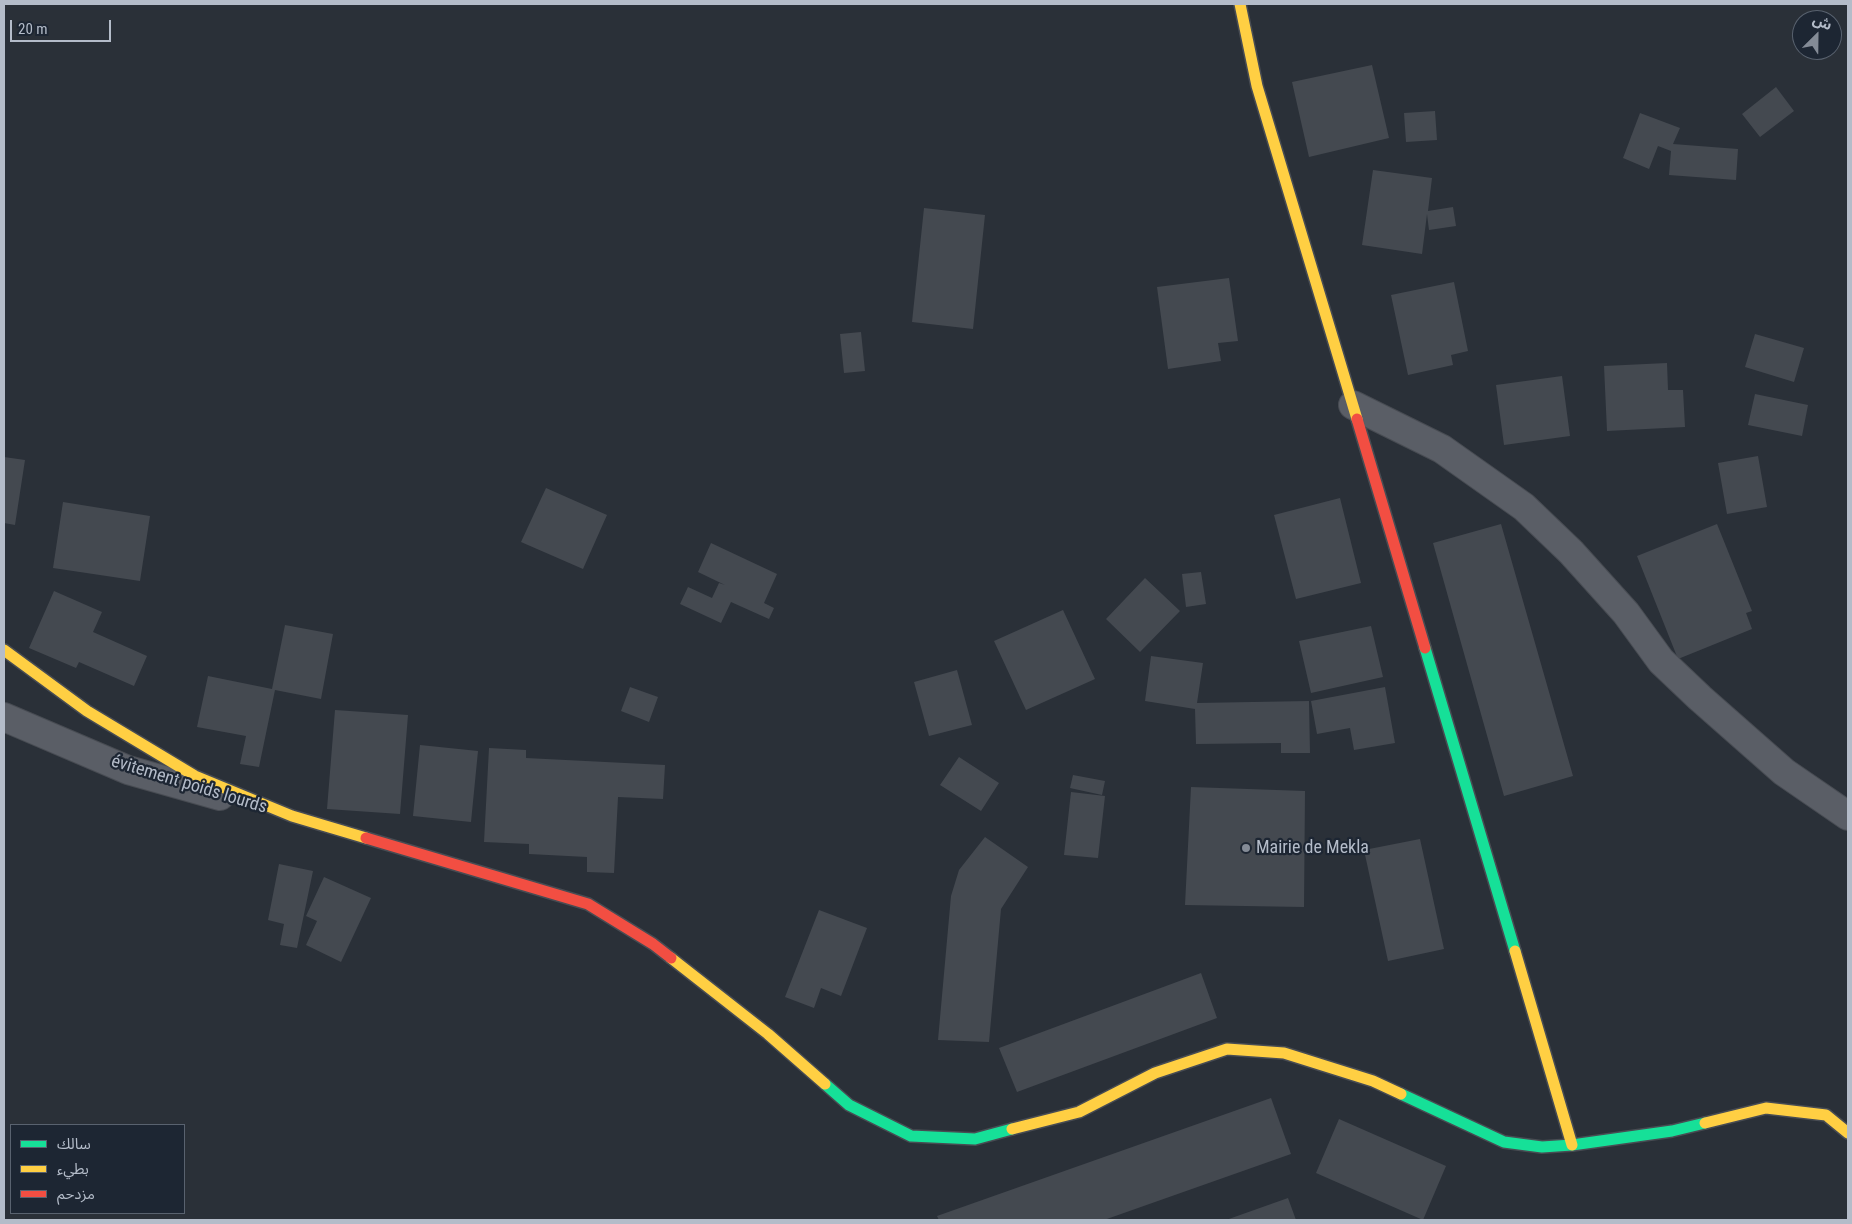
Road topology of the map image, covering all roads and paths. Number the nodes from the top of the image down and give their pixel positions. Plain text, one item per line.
1 (1240, 4) edge
2 (1353, 405) junction
3 (4, 650) edge
4 (4, 717) edge
5 (292, 816) junction
6 (1848, 816) edge
7 (1848, 1134) edge
8 (1572, 1146) junction

1 - 2 main road
2 - 6 street
2 - 8 main road
3 - 5 main road
4 - 5 street, évitement poids lourds
5 - 8 main road
7 - 8 main road

